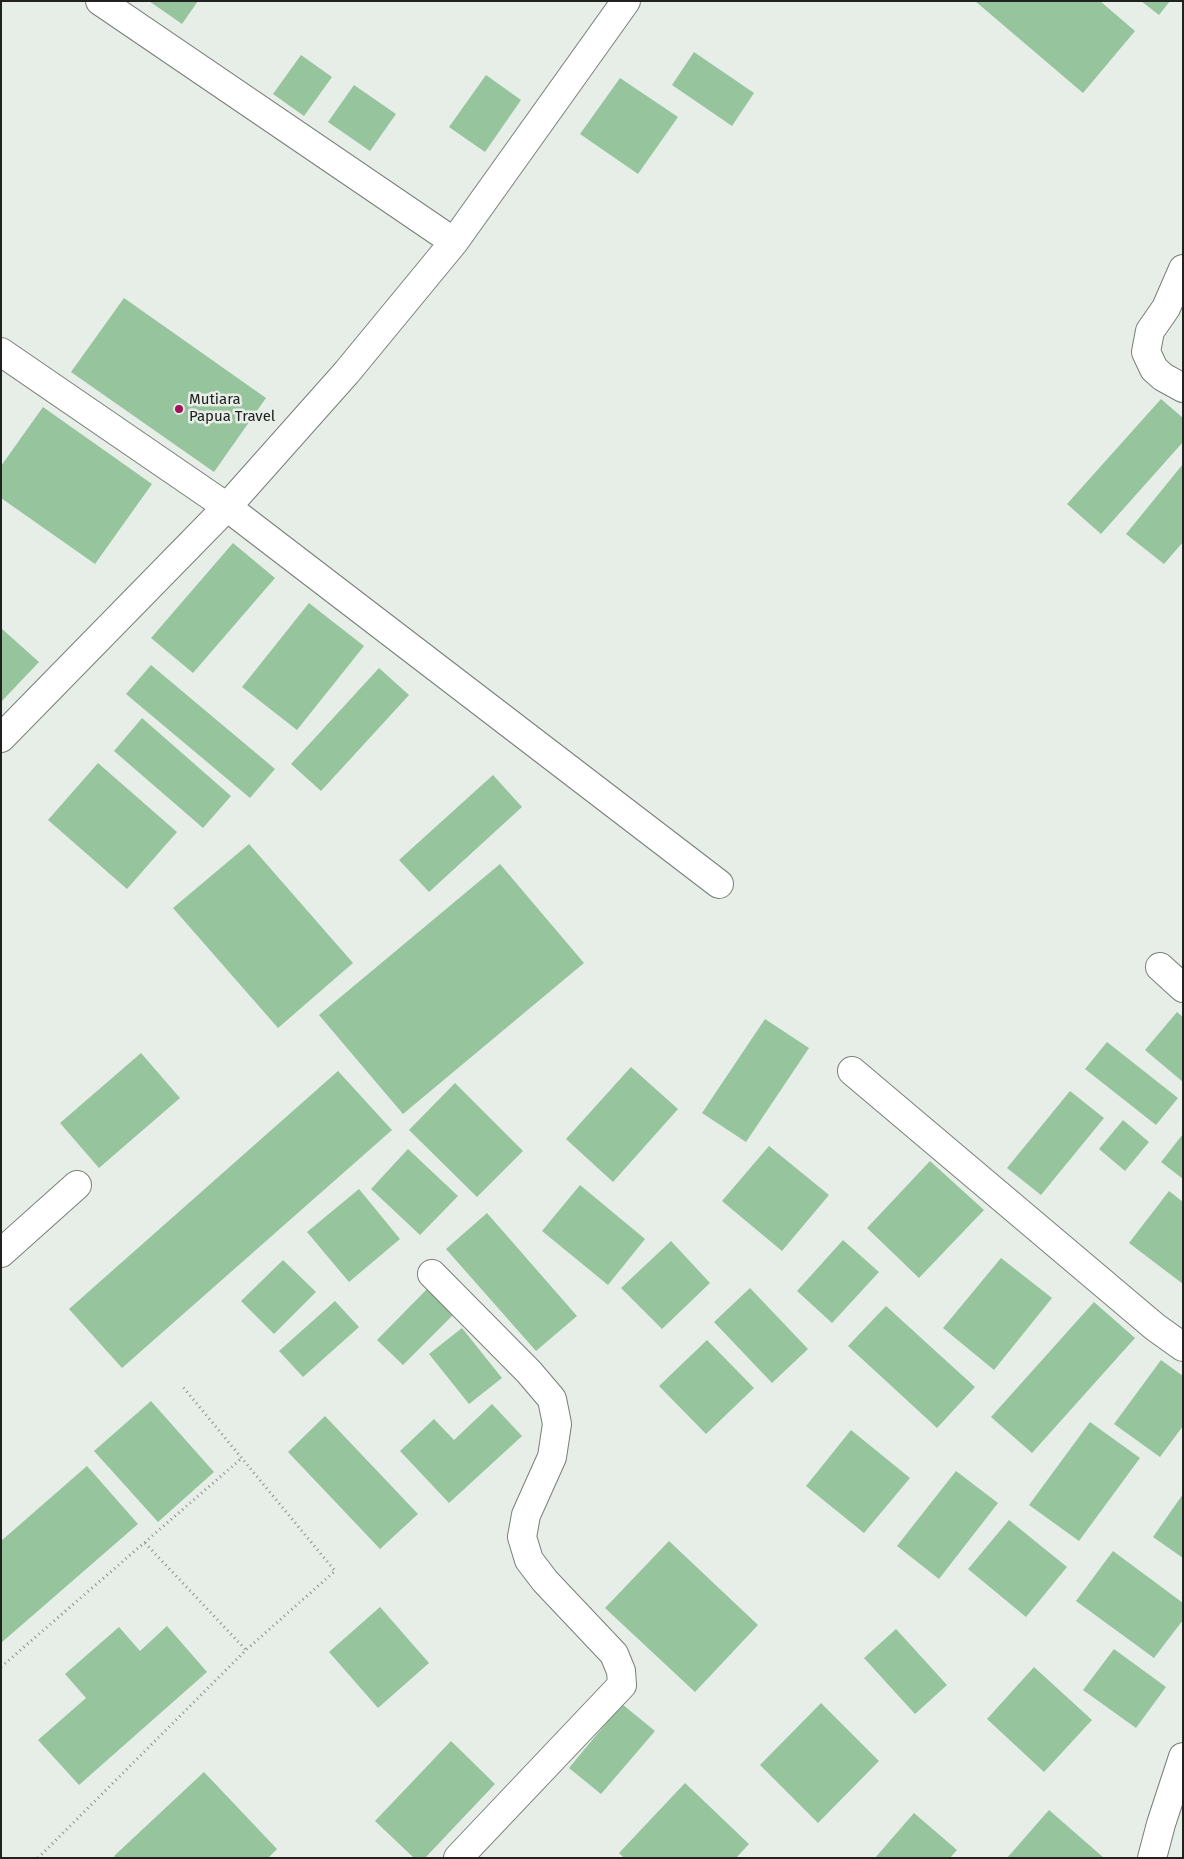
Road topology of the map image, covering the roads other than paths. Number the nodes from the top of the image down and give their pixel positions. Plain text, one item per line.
1 (626, 1) edge
2 (108, 3) edge
3 (454, 242) junction
4 (1183, 268) edge
5 (1, 352) edge
6 (1183, 388) edge
7 (227, 507) junction
8 (1, 738) edge
9 (719, 884) dead end
10 (1160, 967) dead end
11 (1183, 988) edge
12 (852, 1071) dead end
13 (77, 1185) dead end
14 (1, 1253) edge
15 (432, 1274) dead end
16 (1183, 1347) edge
17 (1183, 1757) edge
18 (458, 1858) edge
19 (1152, 1858) edge

1 - 3 street
2 - 3 street
3 - 7 street
4 - 6 street
5 - 7 street
7 - 8 street
7 - 9 street
10 - 11 street
12 - 16 street
13 - 14 street
15 - 18 street
17 - 19 street

